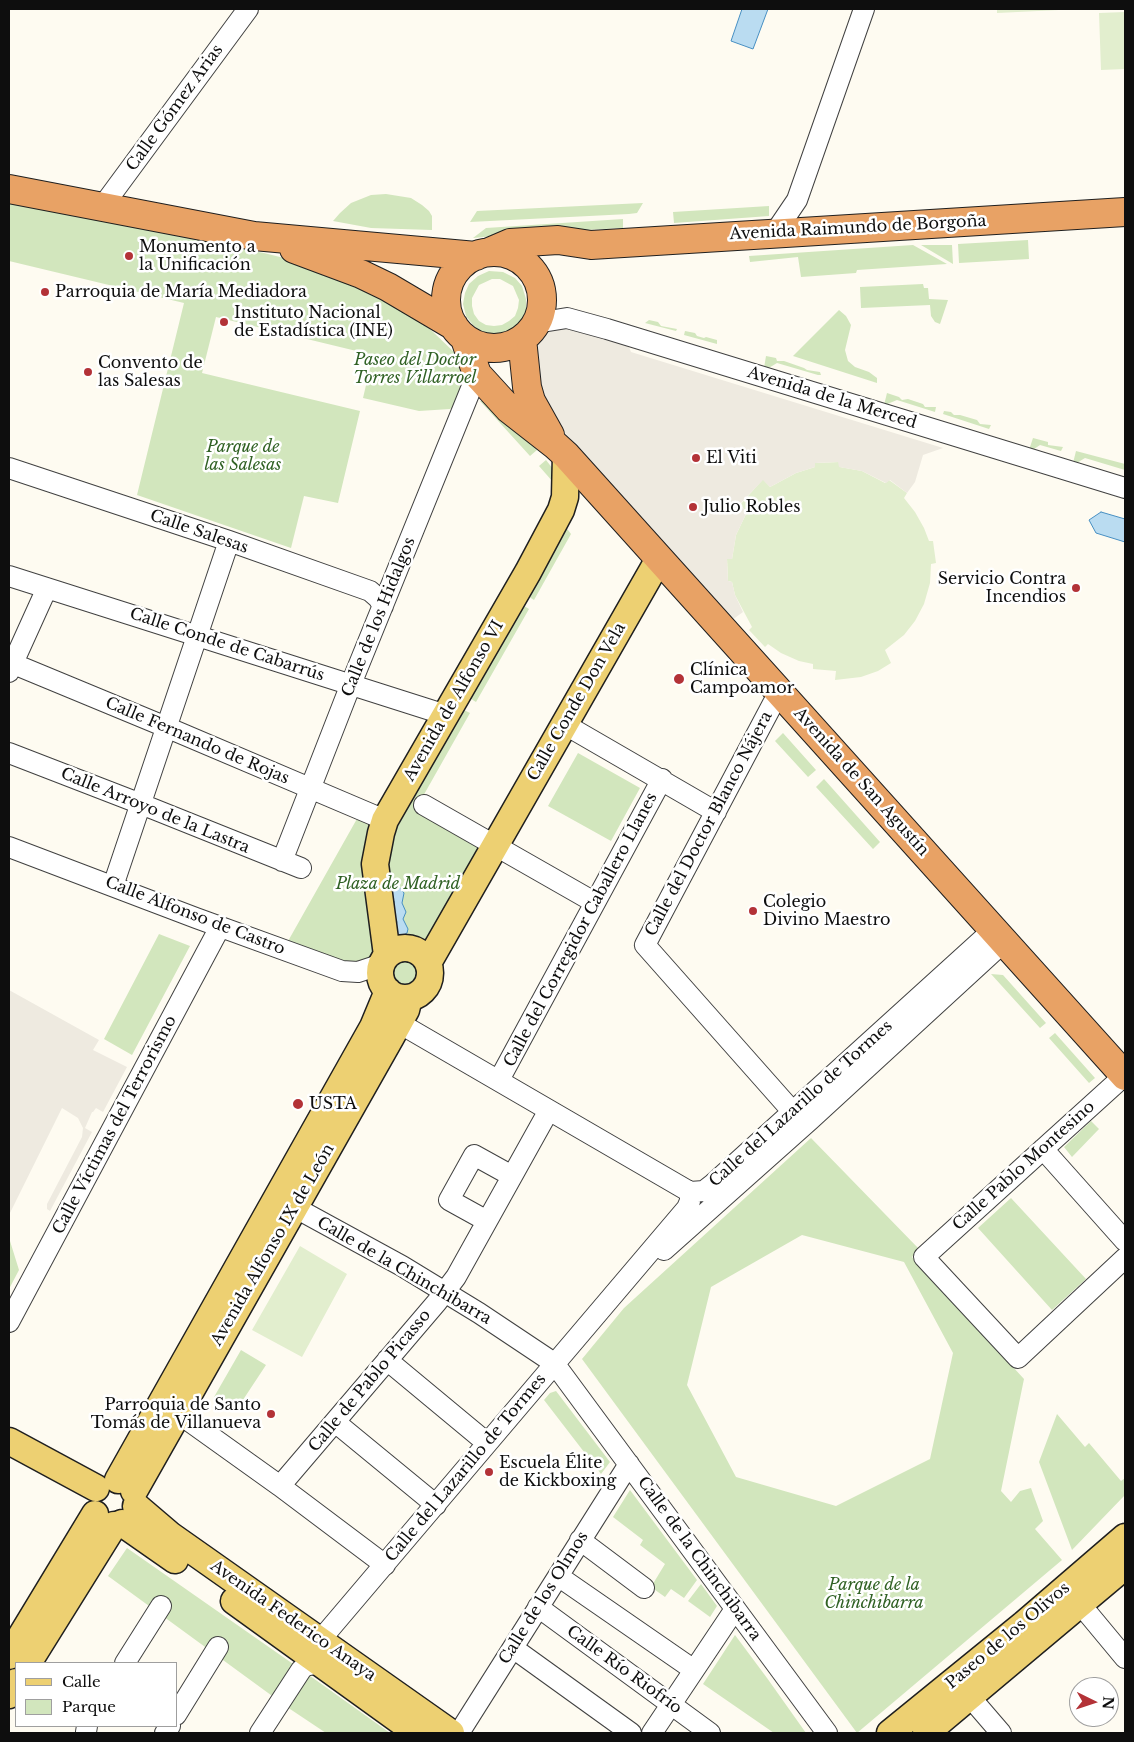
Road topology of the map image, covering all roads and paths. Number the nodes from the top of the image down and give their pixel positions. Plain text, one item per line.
1 (248, 9) edge
2 (864, 9) edge
3 (9, 189) edge
4 (797, 200) junction
5 (102, 207) junction
6 (1125, 212) edge
7 (811, 231) junction
8 (774, 234) junction
9 (254, 236) junction
10 (591, 245) junction
11 (482, 254) junction
12 (539, 284) junction
13 (529, 331) junction
14 (460, 333) junction
15 (477, 374) junction
16 (560, 450) junction
17 (9, 468) edge
18 (1125, 488) edge
19 (229, 542) junction
20 (659, 559) junction
21 (9, 576) edge
22 (47, 588) junction
23 (384, 606) junction
24 (197, 636) junction
25 (10, 666) edge
26 (350, 684) junction
27 (779, 692) junction
28 (446, 715) junction
29 (564, 724) junction
30 (166, 727) junction
31 (9, 754) edge
32 (662, 779) junction
33 (311, 789) junction
34 (141, 804) junction
35 (424, 805) dead end
36 (716, 812) junction
37 (385, 820) junction
38 (496, 846) junction
39 (9, 847) edge
40 (282, 861) junction
41 (302, 868) dead end
42 (113, 886) junction
43 (594, 902) junction
44 (220, 927) junction
45 (999, 936) junction
46 (384, 960) junction
47 (428, 963) junction
48 (398, 995) junction
49 (398, 1023) junction
50 (1125, 1076) edge
51 (499, 1080) junction
52 (550, 1110) junction
53 (792, 1111) junction
54 (1043, 1149) junction
55 (512, 1176) junction
56 (690, 1192) junction
57 (294, 1207) junction
58 (487, 1221) junction
59 (1125, 1241) edge
60 (1125, 1258) edge
61 (623, 1282) junction
62 (444, 1292) junction
63 (9, 1322) edge
64 (387, 1360) junction
65 (554, 1363) junction
66 (178, 1413) junction
67 (335, 1422) junction
68 (9, 1441) edge
69 (487, 1443) junction
70 (629, 1464) junction
71 (280, 1486) junction
72 (116, 1504) junction
73 (436, 1505) junction
74 (1125, 1537) edge
75 (580, 1540) junction
76 (385, 1565) junction
77 (1125, 1566) edge
78 (558, 1576) junction
79 (644, 1588) dead end
80 (1078, 1592) junction
81 (161, 1606) dead end
82 (538, 1608) junction
83 (735, 1609) junction
84 (1125, 1640) edge
85 (218, 1647) dead end
86 (513, 1648) junction
87 (316, 1652) junction
88 (9, 1656) edge
89 (1125, 1658) edge
90 (29, 1662) edge
91 (126, 1662) edge
92 (694, 1670) junction
93 (970, 1696) junction
94 (671, 1705) junction
95 (178, 1712) edge
96 (260, 1733) edge
97 (417, 1733) edge
98 (451, 1733) edge
99 (459, 1733) edge
100 (631, 1733) edge
101 (652, 1733) edge
102 (710, 1733) edge
103 (827, 1733) edge
104 (890, 1733) edge
105 (926, 1733) edge
106 (1001, 1733) edge

1 - 5 street, Calle Gómez Arias
2 - 4 street
3 - 5 highway
4 - 7 street
4 - 8 street
5 - 9 highway
6 - 7 highway, Avenida Raimundo de Borgoña
7 - 8 highway, Avenida Raimundo de Borgoña
8 - 10 highway, Avenida Raimundo de Borgoña
9 - 11 highway
9 - 14 highway
10 - 11 highway, Avenida Raimundo de Borgoña
10 - 12 highway, Avenida Raimundo de Borgoña
11 - 12 highway
11 - 14 highway
12 - 13 highway
13 - 14 highway
13 - 16 highway, Avenida de San Agustín
13 - 18 street, Avenida de la Merced
14 - 15 highway, Avenida de San Agustín
15 - 16 highway, Avenida de San Agustín
15 - 23 street, Calle de los Hidalgos
16 - 20 highway, Avenida de San Agustín
16 - 28 main road, Avenida de Alfonso VI
17 - 19 street, Calle Salesas
19 - 23 street, Calle Salesas
19 - 24 street
20 - 27 highway, Avenida de San Agustín
20 - 29 main road, Calle Conde Don Vela
21 - 22 street, Calle Conde de Cabarrús
22 - 24 street, Calle Conde de Cabarrús
22 - 25 street
23 - 26 street, Calle de los Hidalgos
24 - 26 street, Calle Conde de Cabarrús
24 - 30 street
25 - 30 street, Calle Fernando de Rojas
26 - 28 street, Calle Conde de Cabarrús
26 - 33 street, Calle de los Hidalgos
27 - 36 street, Calle del Doctor Blanco Nájera
27 - 45 highway, Avenida de San Agustín
28 - 37 main road, Avenida de Alfonso VI
29 - 32 street
29 - 38 main road, Calle Conde Don Vela
30 - 33 street, Calle Fernando de Rojas
30 - 34 street
31 - 34 street, Calle Arroyo de la Lastra
32 - 36 street
32 - 43 street, Calle del Corregidor Caballero Llanes
33 - 37 street, Calle Fernando de Rojas
33 - 40 street, Calle de los Hidalgos
34 - 40 street, Calle Arroyo de la Lastra
34 - 42 street
35 - 38 street
36 - 53 street, Calle del Doctor Blanco Nájera
37 - 46 main road, Avenida de Alfonso VI
38 - 43 street
38 - 47 main road
39 - 42 street, Calle Alfonso de Castro
40 - 41 street, Calle Arroyo de la Lastra
42 - 44 street, Calle Alfonso de Castro
43 - 51 street, Calle del Corregidor Caballero Llanes
44 - 46 street, Calle Alfonso de Castro
44 - 63 street, Calle Víctimas del Terrorismo
45 - 50 highway, Avenida de San Agustín
45 - 53 street, Calle del Lazarillo de Tormes
45 - 61 street, Calle del Lazarillo de Tormes
46 - 47 main road
46 - 48 main road
47 - 48 main road
48 - 49 main road, Avenida Alfonso IX de León
48 - 72 main road, Avenida Alfonso IX de León
49 - 51 street
49 - 57 main road, Avenida Alfonso IX de León
50 - 54 street, Calle Pablo Montesino
51 - 52 street
52 - 55 street, Calle de Pablo Picasso
52 - 56 street
53 - 56 street, Calle del Lazarillo de Tormes
54 - 59 street
54 - 60 street, Calle Pablo Montesino
55 - 58 street, Calle de Pablo Picasso
55 - 58 street
56 - 61 street, Calle del Lazarillo de Tormes
57 - 62 street, Calle de la Chinchibarra
57 - 66 main road, Avenida Alfonso IX de León
58 - 62 street, Calle de Pablo Picasso
61 - 65 street, Calle del Lazarillo de Tormes
62 - 64 street, Calle de Pablo Picasso
62 - 65 street, Calle de la Chinchibarra
64 - 67 street, Calle de Pablo Picasso
64 - 69 street
65 - 69 street, Calle del Lazarillo de Tormes
65 - 70 street, Calle de la Chinchibarra
66 - 71 street
66 - 72 main road, Avenida Alfonso IX de León
67 - 71 street, Calle de Pablo Picasso
67 - 73 street
68 - 72 main road, Avenida Federico Anaya
69 - 73 street, Calle del Lazarillo de Tormes
70 - 75 street, Calle de los Olmos
70 - 83 street, Calle de la Chinchibarra
71 - 76 street
72 - 87 main road, Avenida Federico Anaya
72 - 88 main road, Avenida Alfonso IX de León
72 - 90 main road, Avenida Alfonso IX de León
73 - 76 street, Calle del Lazarillo de Tormes
74 - 80 main road, Paseo de los Olivos
75 - 78 street, Calle de los Olmos
75 - 79 street
76 - 87 street, Calle del Lazarillo de Tormes
77 - 80 main road, Paseo de los Olivos
78 - 82 street, Calle de los Olmos
78 - 92 street
80 - 84 street
80 - 89 street
80 - 93 main road, Paseo de los Olivos
80 - 104 main road, Paseo de los Olivos
81 - 91 street
82 - 86 street, Calle de los Olmos
82 - 94 street, Calle Río Riofrío
83 - 92 street
83 - 103 street, Calle de la Chinchibarra
85 - 95 street
86 - 99 street, Calle de los Olmos
86 - 100 street
87 - 96 street
87 - 97 main road, Avenida Federico Anaya
87 - 98 main road, Avenida Federico Anaya
92 - 94 street
93 - 105 main road, Paseo de los Olivos
93 - 106 street
94 - 101 street
94 - 102 street, Calle Río Riofrío

